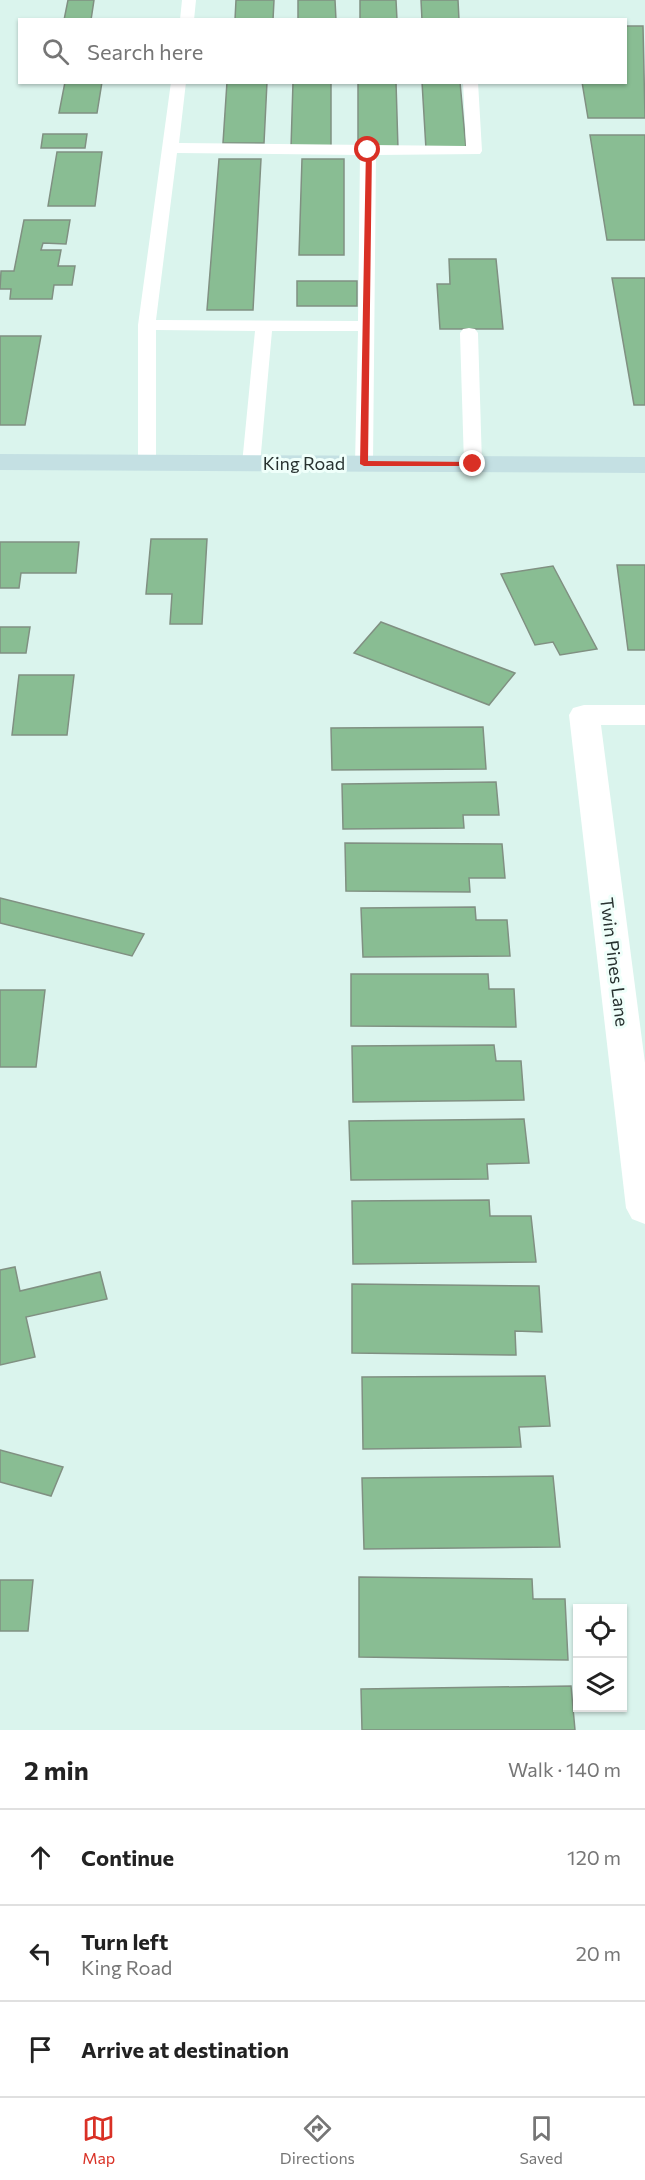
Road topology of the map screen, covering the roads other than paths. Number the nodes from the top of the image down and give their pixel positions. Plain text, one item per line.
1 (189, 0) edge
2 (187, 18) edge
3 (179, 84) edge
4 (470, 84) edge
5 (170, 148) junction
6 (368, 150) junction
7 (147, 325) junction
8 (264, 325) junction
9 (367, 326) junction
10 (469, 333) dead end
11 (0, 462) edge
12 (147, 462) junction
13 (251, 464) junction
14 (364, 464) junction
15 (473, 464) junction
16 (645, 465) edge
17 (645, 715) edge
18 (645, 1208) edge

1 - 2 lane
3 - 5 lane
4 - 6 lane
5 - 6 lane
5 - 7 lane
6 - 9 lane
7 - 8 lane
7 - 12 lane
8 - 9 lane
8 - 13 lane
9 - 14 lane
10 - 15 lane
11 - 12 street, King Road
12 - 13 street, King Road
13 - 14 street, King Road
14 - 15 street, King Road
15 - 16 street, King Road
17 - 18 street, Twin Pines Lane

